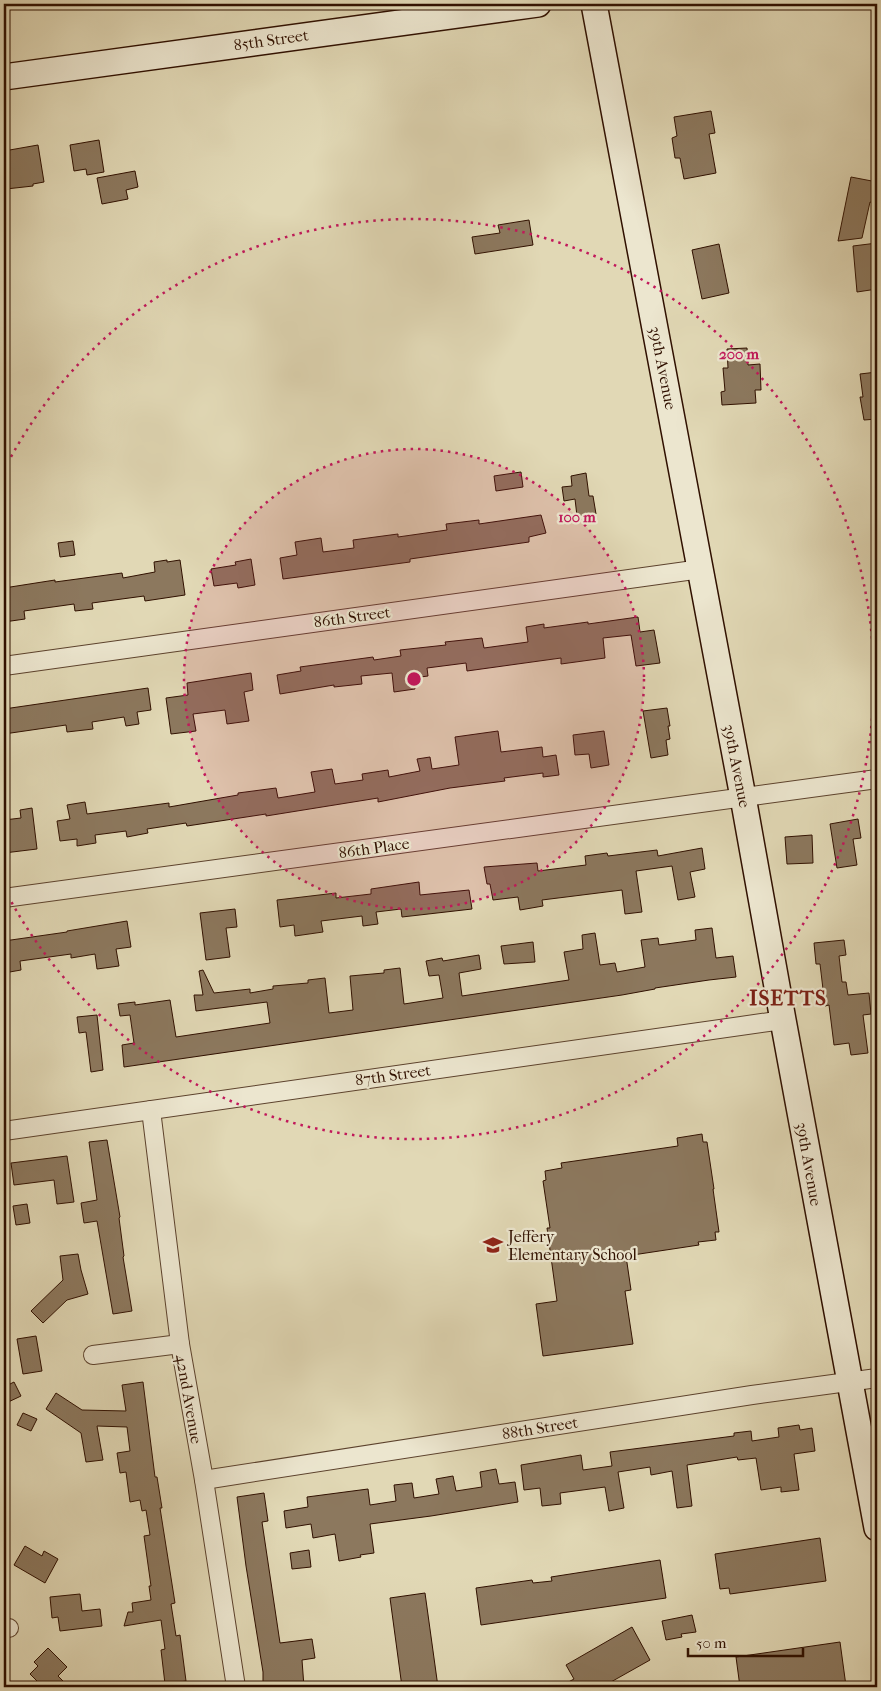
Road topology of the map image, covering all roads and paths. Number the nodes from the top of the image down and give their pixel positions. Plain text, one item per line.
1 (538, 4) edge
2 (594, 4) edge
3 (4, 77) edge
4 (700, 569) junction
5 (4, 666) edge
6 (877, 779) edge
7 (743, 797) junction
8 (4, 898) edge
9 (783, 1020) junction
10 (151, 1110) junction
11 (4, 1130) edge
12 (180, 1344) junction
13 (93, 1355) dead end
14 (877, 1378) edge
15 (849, 1382) junction
16 (204, 1480) junction
17 (877, 1528) edge
18 (236, 1687) edge

1 - 3 main road, 85th Street
2 - 4 main road, 39th Avenue
4 - 5 street, 86th Street
4 - 7 main road, 39th Avenue
6 - 7 street, 86th Place
7 - 8 street, 86th Place
7 - 9 main road, 39th Avenue
9 - 10 street, 87th Street
9 - 15 main road, 39th Avenue
10 - 11 street, 87th Street
10 - 12 street, 42nd Avenue
12 - 13 street
12 - 16 street, 42nd Avenue
14 - 15 street, 88th Street
15 - 16 street, 88th Street
15 - 17 main road, 39th Avenue
16 - 18 street, 42nd Avenue

